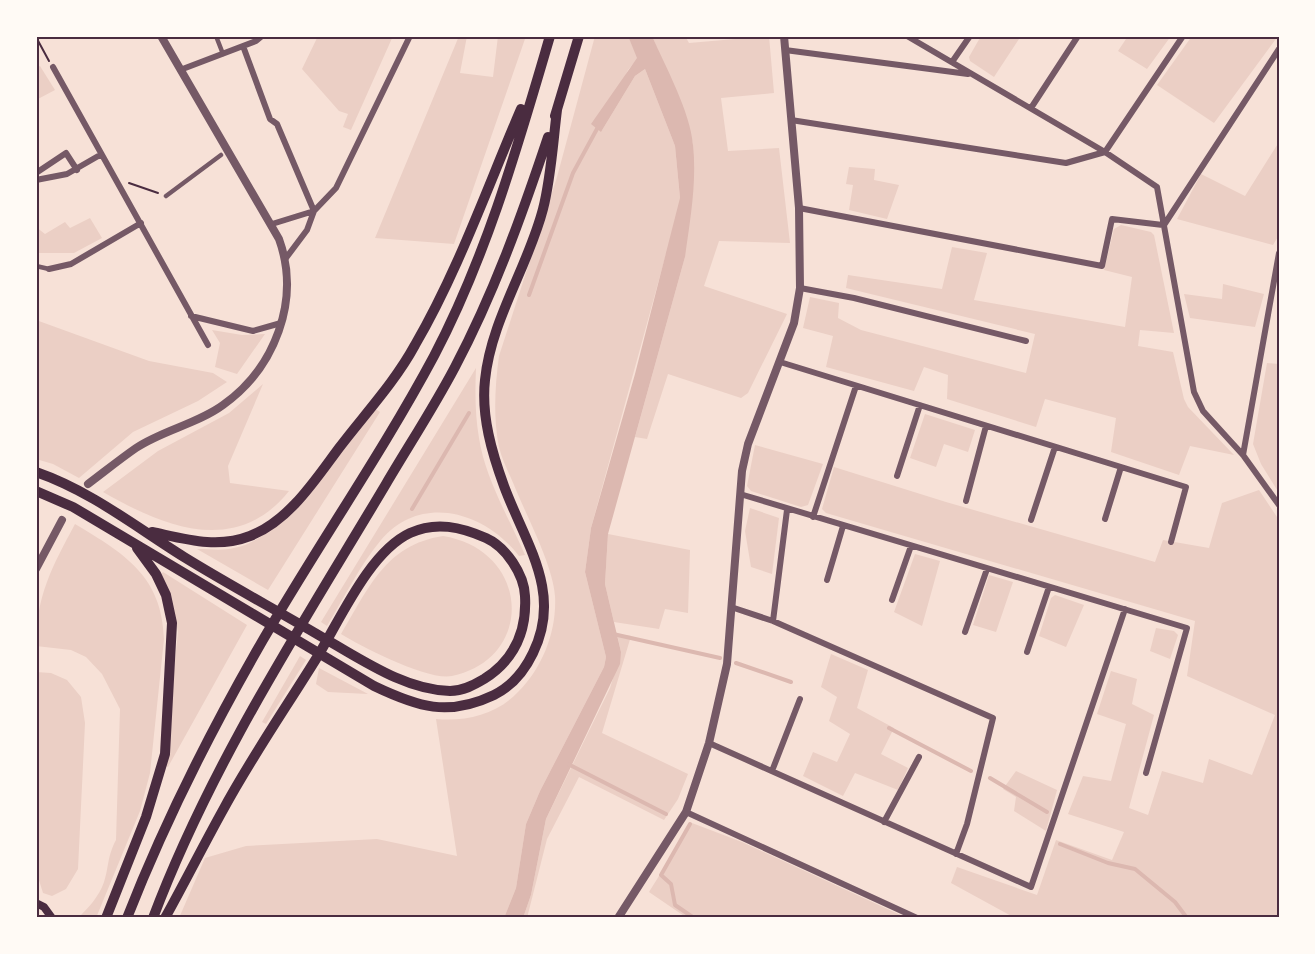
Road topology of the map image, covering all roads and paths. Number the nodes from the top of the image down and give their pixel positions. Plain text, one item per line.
1 (161, 36) edge
2 (216, 36) edge
3 (262, 36) edge
4 (410, 36) edge
5 (550, 36) edge
6 (579, 36) edge
7 (784, 36) edge
8 (907, 36) edge
9 (970, 36) edge
10 (1078, 36) edge
11 (1183, 36) edge
12 (36, 37) edge
13 (243, 46) junction
14 (1279, 49) edge
15 (785, 50) junction
16 (223, 54) junction
17 (545, 54) junction
18 (952, 62) junction
19 (52, 67) joint
20 (180, 70) junction
21 (974, 75) junction
22 (1030, 108) junction
23 (557, 110) junction
24 (791, 120) junction
25 (1105, 152) junction
26 (100, 155) junction
27 (221, 155) dead end
28 (77, 170) junction
29 (36, 173) edge
30 (116, 179) junction
31 (36, 180) edge
32 (166, 196) joint
33 (799, 208) junction
34 (314, 212) junction
35 (141, 223) junction
36 (272, 224) junction
37 (1163, 225) junction
38 (1279, 253) edge
39 (286, 258) junction
40 (36, 266) edge
41 (49, 269) joint
42 (800, 288) junction
43 (191, 316) junction
44 (281, 323) junction
45 (1026, 341) dead end
46 (208, 345) dead end
47 (780, 362) junction
48 (856, 386) junction
49 (920, 405) junction
50 (986, 426) junction
51 (1055, 447) junction
52 (1243, 455) junction
53 (1121, 467) junction
54 (36, 472) edge
55 (897, 476) dead end
56 (88, 484) dead end
57 (38, 491) edge
58 (740, 494) junction
59 (966, 501) dead end
60 (1279, 505) edge
61 (787, 510) junction
62 (813, 517) junction
63 (1105, 519) dead end
64 (62, 520) dead end
65 (1031, 520) dead end
66 (843, 526) junction
67 (146, 531) junction
68 (133, 542) junction
69 (1171, 542) dead end
70 (911, 546) junction
71 (36, 569) edge
72 (987, 569) junction
73 (827, 580) dead end
74 (1049, 587) junction
75 (892, 600) dead end
76 (731, 607) junction
77 (1125, 609) junction
78 (772, 621) junction
79 (965, 632) dead end
80 (1027, 652) dead end
81 (800, 699) dead end
82 (709, 743) junction
83 (919, 757) dead end
84 (772, 771) junction
85 (1146, 773) dead end
86 (686, 812) junction
87 (885, 822) junction
88 (956, 854) junction
89 (37, 902) edge
90 (52, 918) edge
91 (106, 918) edge
92 (127, 918) edge
93 (153, 918) edge
94 (165, 918) edge
95 (618, 918) edge
96 (917, 918) edge

1 - 20 street
2 - 16 street
3 - 13 street
4 - 34 street
5 - 17 highway
6 - 23 highway
7 - 15 street
8 - 18 street
9 - 18 street
10 - 22 street
11 - 25 street
12 - 19 path
13 - 16 street
13 - 34 street
14 - 37 street
15 - 21 street
15 - 24 street
16 - 20 street
17 - 67 highway
17 - 92 highway
18 - 21 street
19 - 26 street
20 - 36 street
21 - 22 street
22 - 25 street
23 - 68 highway
23 - 93 highway
24 - 25 street
24 - 33 street
25 - 37 street
26 - 28 street
26 - 30 street
27 - 32 street
28 - 29 street
28 - 31 street
30 - 32 path
30 - 35 street
33 - 37 street
33 - 42 street
34 - 36 street
34 - 39 street
35 - 41 street
35 - 43 street
36 - 39 street
37 - 52 street
38 - 52 street
39 - 44 street
40 - 41 street
42 - 45 street
42 - 47 street
43 - 44 street
43 - 46 street
44 - 56 street
47 - 48 street
47 - 58 street
48 - 49 street
48 - 62 street
49 - 50 street
49 - 55 street
50 - 51 street
50 - 59 street
51 - 53 street
51 - 65 street
52 - 60 street
53 - 63 street
53 - 69 street
54 - 67 highway
57 - 68 highway
58 - 61 street
58 - 76 street
61 - 62 street
61 - 78 street
62 - 66 street
64 - 71 street
66 - 70 street
66 - 73 street
67 - 94 highway
68 - 91 highway
70 - 72 street
70 - 75 street
72 - 74 street
72 - 79 street
74 - 77 street
74 - 80 street
76 - 78 street
76 - 82 street
77 - 85 street
77 - 88 street
78 - 88 street
81 - 84 street
82 - 84 street
82 - 86 street
83 - 87 street
84 - 87 street
86 - 95 street
86 - 96 street
87 - 88 street
89 - 90 main road

